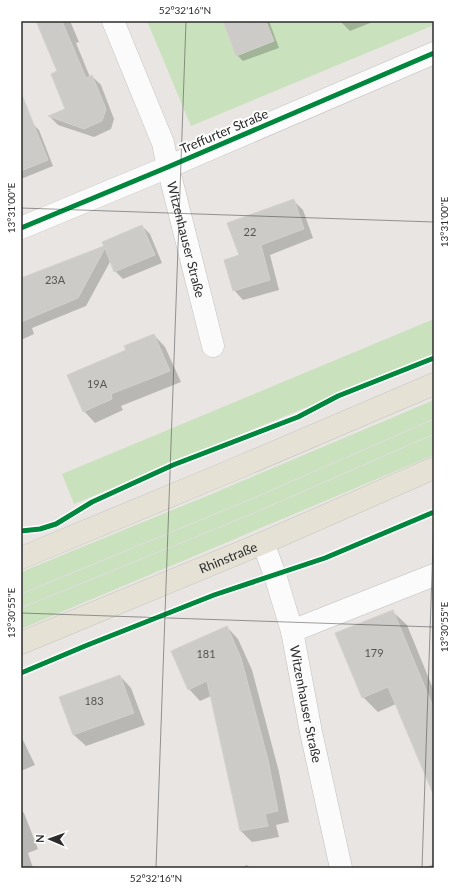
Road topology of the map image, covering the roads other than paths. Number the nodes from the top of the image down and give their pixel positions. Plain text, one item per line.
1 (113, 21) edge
2 (434, 53) edge
3 (168, 167) junction
4 (21, 228) edge
5 (213, 346) dead end
6 (434, 384) edge
7 (434, 468) edge
8 (263, 543) junction
9 (21, 558) edge
10 (434, 575) edge
11 (292, 631) junction
12 (21, 644) edge
13 (341, 868) edge

1 - 3 street, Witzenhauser Straße
2 - 3 street, Treffurter Straße
3 - 4 street, Treffurter Straße
3 - 5 street, Witzenhauser Straße
6 - 9 main road
7 - 8 main road, Rhinstraße
8 - 11 street, Witzenhauser Straße
8 - 12 main road, Rhinstraße
10 - 11 street
11 - 13 street, Witzenhauser Straße

